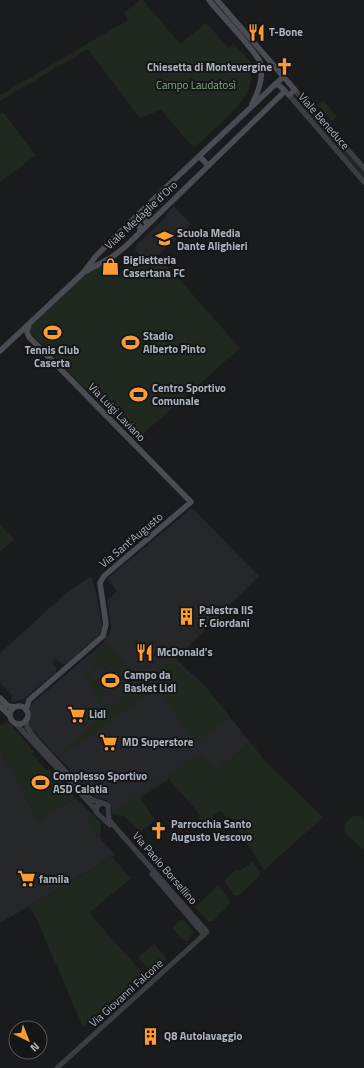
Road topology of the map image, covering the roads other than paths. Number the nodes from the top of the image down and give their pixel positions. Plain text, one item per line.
1 (209, 0) edge
2 (217, 0) edge
3 (283, 77) junction
4 (275, 84) junction
5 (295, 90) junction
6 (287, 93) junction
7 (248, 109) junction
8 (199, 156) junction
9 (208, 165) junction
10 (364, 168) edge
11 (364, 182) edge
12 (142, 211) junction
13 (131, 222) junction
14 (150, 222) junction
15 (140, 231) junction
16 (106, 246) junction
17 (112, 257) junction
18 (83, 273) junction
19 (29, 324) junction
20 (16, 336) junction
21 (29, 337) junction
22 (0, 351) edge
23 (191, 502) joint
24 (0, 698) edge
25 (0, 706) edge
26 (15, 707) junction
27 (26, 710) junction
28 (10, 716) junction
29 (26, 719) junction
30 (16, 723) junction
31 (103, 803) junction
32 (96, 810) junction
33 (99, 816) junction
34 (107, 817) junction
35 (206, 933) joint
36 (58, 1068) edge

1 - 7 main road
2 - 3 main road
3 - 4 main road, Viale Medaglie d'Oro
3 - 5 main road
3 - 6 main road
4 - 6 main road
4 - 7 main road, Viale Medaglie d'Oro
5 - 6 main road, Viale Medaglie d'Oro
5 - 10 street, Viale Beneduce
6 - 9 main road, Viale Medaglie d'Oro
6 - 11 street, Viale Beneduce
7 - 8 main road, Viale Medaglie d'Oro
8 - 9 main road
8 - 12 main road, Viale Medaglie d'Oro
9 - 14 main road, Viale Medaglie d'Oro
12 - 13 main road, Viale Medaglie d'Oro
12 - 14 main road
13 - 15 main road
13 - 16 main road, Viale Medaglie d'Oro
14 - 15 main road, Viale Medaglie d'Oro
15 - 17 main road, Viale Medaglie d'Oro
16 - 17 main road
16 - 18 main road, Viale Medaglie d'Oro
17 - 18 main road, Viale Medaglie d'Oro
18 - 19 main road, Viale Medaglie d'Oro
19 - 20 main road, Viale Medaglie d'Oro
19 - 21 main road
20 - 21 main road
20 - 22 main road, Viale Medaglie d'Oro
21 - 23 main road, Via Luigi Laviano
23 - 27 main road, Via Sant'Augusto
24 - 26 main road
25 - 28 main road
26 - 27 main road
26 - 28 main road
27 - 29 main road
28 - 30 main road
29 - 30 main road
29 - 31 street
30 - 32 street
31 - 32 street
31 - 34 street
32 - 33 street
33 - 34 street
33 - 34 street
34 - 35 street, Via Paolo Borsellino
35 - 36 street, Via Giovanni Falcone

